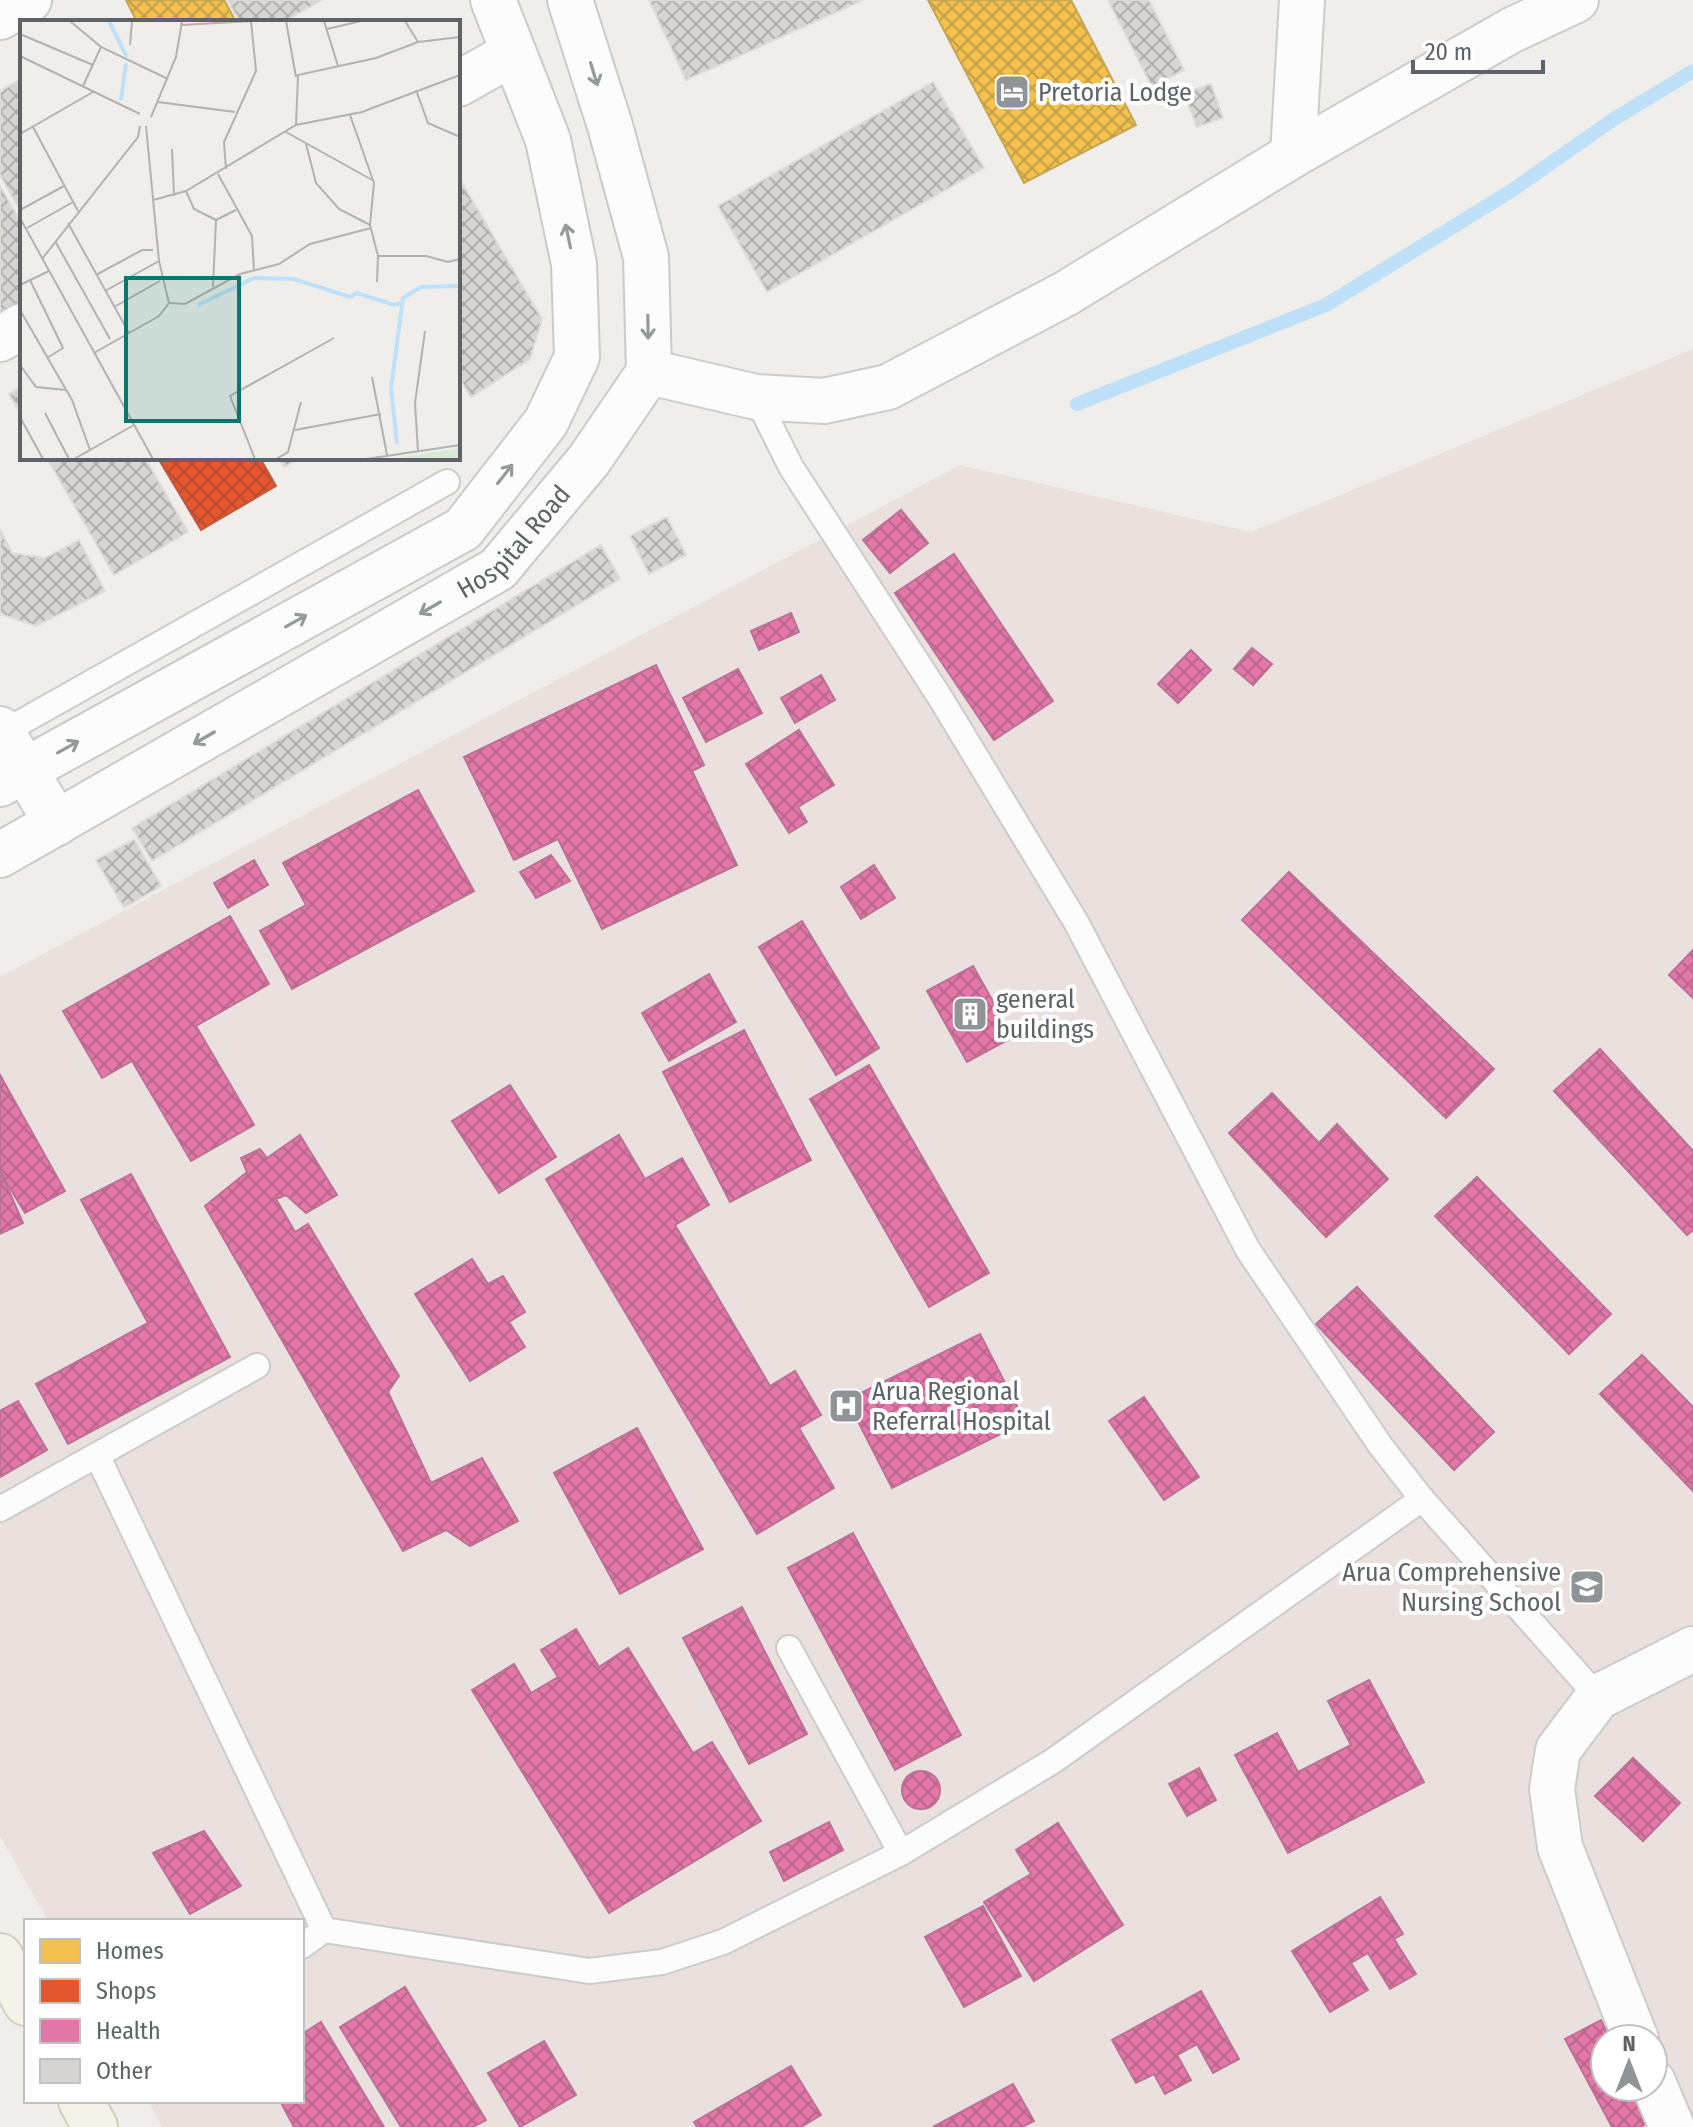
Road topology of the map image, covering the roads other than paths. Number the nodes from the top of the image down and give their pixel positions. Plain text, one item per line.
1 (29, 0) edge
2 (493, 0) edge
3 (570, 0) edge
4 (1302, 0) edge
5 (1576, 0) edge
6 (0, 17) edge
7 (513, 53) junction
8 (460, 83) edge
9 (1293, 155) junction
10 (20, 327) edge
11 (0, 339) edge
12 (649, 372) junction
13 (756, 397) junction
14 (447, 482) dead end
15 (1, 731) edge
16 (12, 778) edge
17 (57, 823) junction
18 (0, 855) edge
19 (257, 1366) dead end
20 (97, 1455) junction
21 (1422, 1499) junction
22 (0, 1509) edge
23 (789, 1648) dead end
24 (1693, 1649) edge
25 (1598, 1697) junction
26 (901, 1853) junction
27 (324, 1930) junction
28 (304, 1945) edge
29 (0, 1956) edge
30 (24, 1999) edge
31 (1630, 2023) edge
32 (1662, 2103) edge
33 (1672, 2127) edge

1 - 6 main road
2 - 7 main road, Hospital Road
3 -> 12 main road
4 - 9 main road
5 - 9 main road
7 - 8 main road
16 -> 7 main road, Hospital Road
9 - 13 main road
10 - 11 main road
12 - 13 main road
12 -> 17 main road, Hospital Road
13 - 21 lane
14 - 15 lane
15 - 16 main road
16 - 17 main road
17 - 18 main road, Hospital Road
19 - 20 lane
20 - 22 lane
20 - 27 lane
21 - 25 lane
21 - 26 lane
23 - 26 lane
24 - 25 main road
25 - 31 main road
26 - 27 lane
27 - 28 lane
29 - 30 main road
32 - 33 main road

